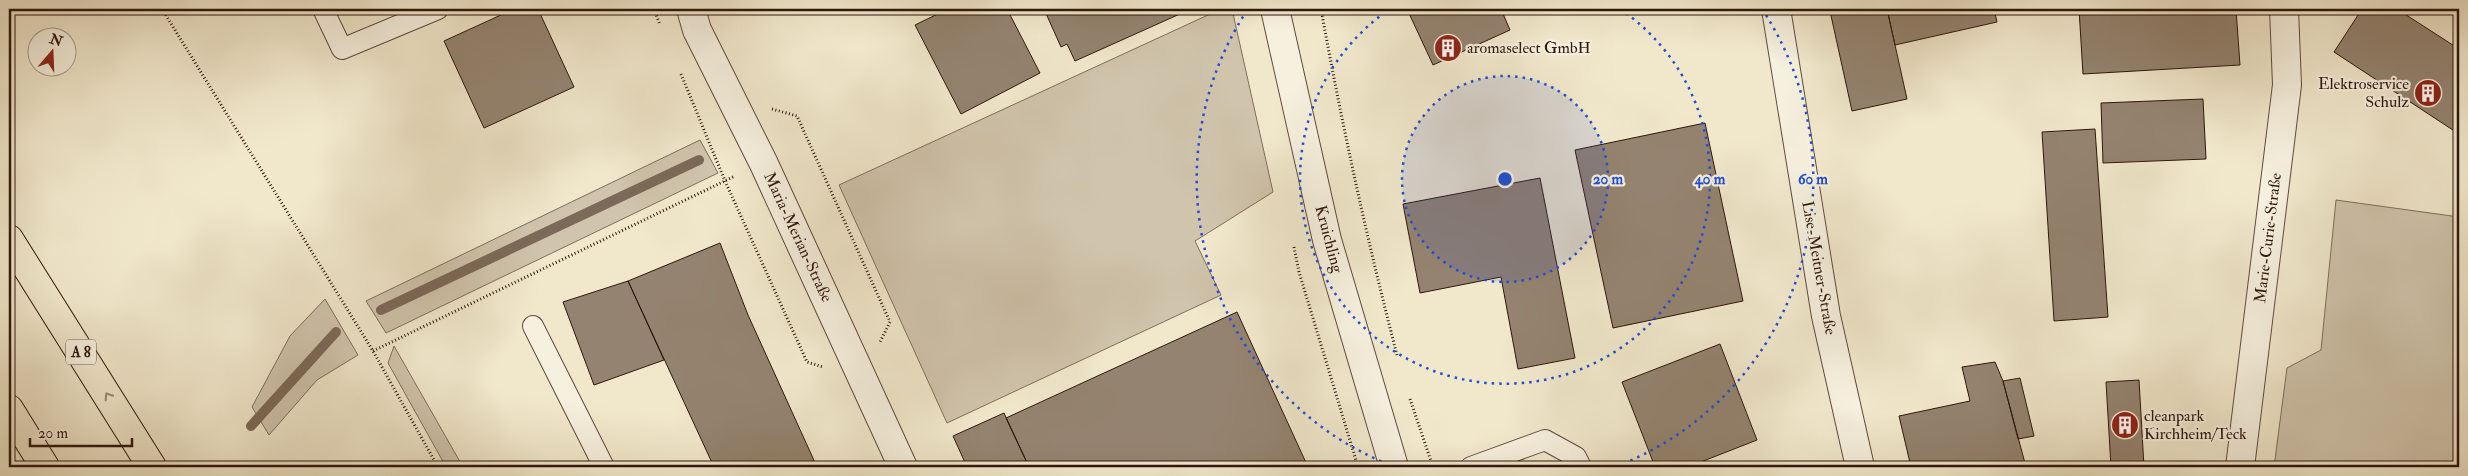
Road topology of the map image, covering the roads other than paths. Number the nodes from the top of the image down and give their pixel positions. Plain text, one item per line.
1 (323, 9) edge
2 (438, 9) edge
3 (691, 9) edge
4 (1274, 9) edge
5 (1776, 9) edge
6 (2284, 9) edge
7 (9, 239) edge
8 (533, 326) dead end
9 (9, 409) edge
10 (45, 467) edge
11 (152, 467) edge
12 (604, 467) edge
13 (903, 467) edge
14 (1394, 467) edge
15 (1471, 467) edge
16 (1580, 467) edge
17 (1860, 467) edge
18 (2240, 467) edge

1 - 2 lane
3 - 13 street, Maria-Merian-Straße
4 - 14 street, Kruichling
5 - 17 street, Lise-Meitner-Straße
6 - 18 street, Marie-Curie-Straße
11 -> 7 highway, A 8
8 - 12 lane
9 - 10 highway
15 - 16 lane

